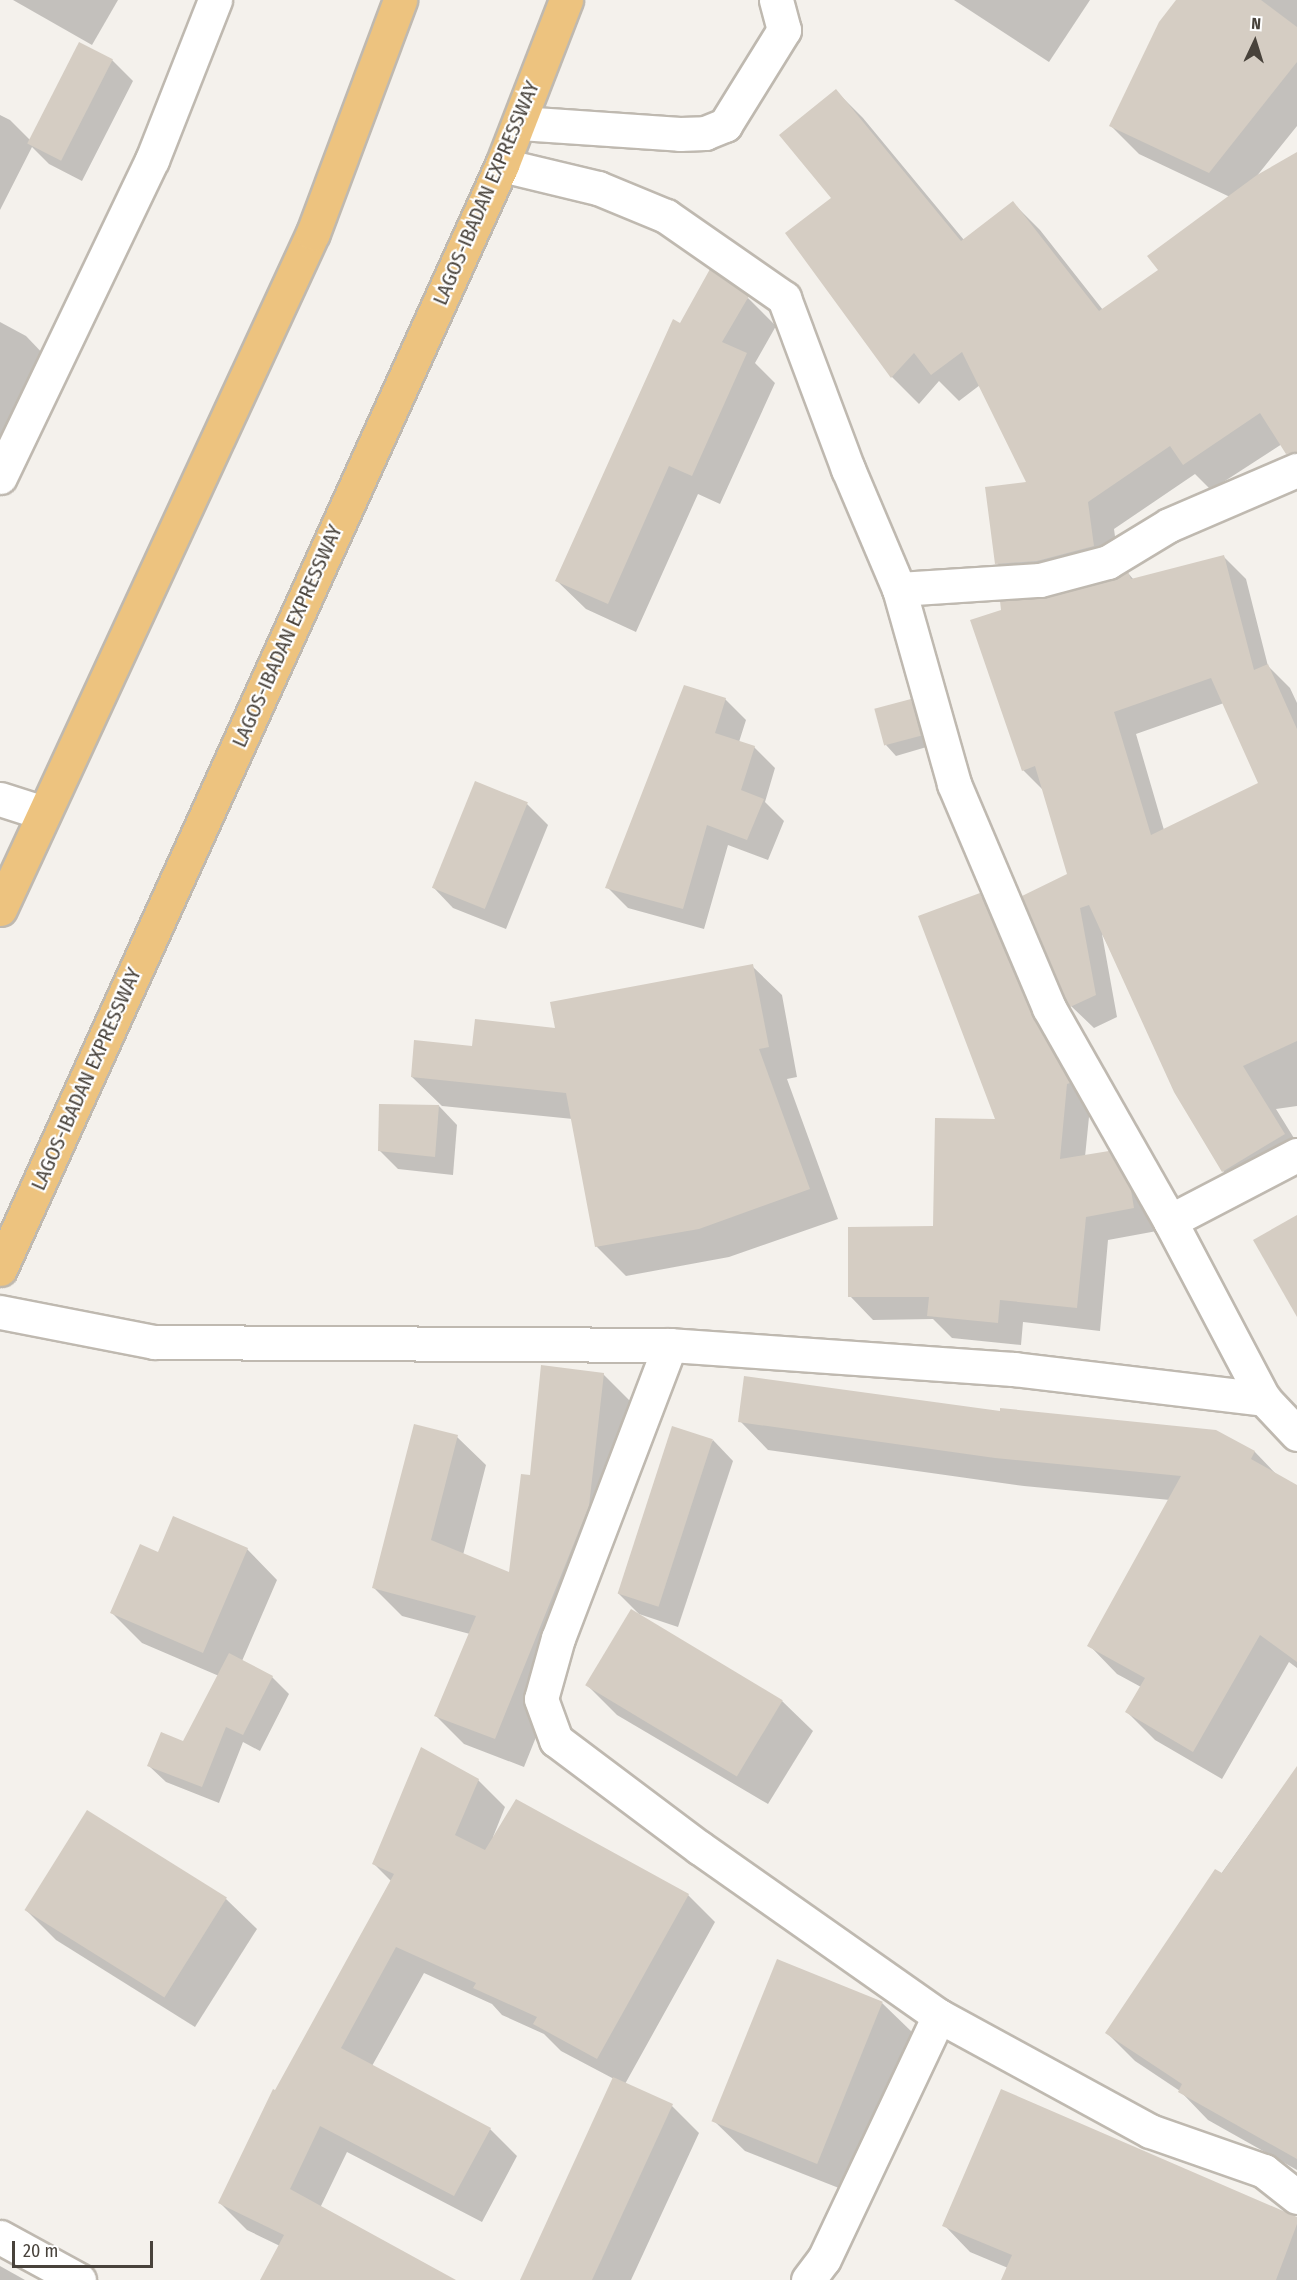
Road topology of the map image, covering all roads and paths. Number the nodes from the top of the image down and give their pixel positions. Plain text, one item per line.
1 (215, 0) edge
2 (400, 0) edge
3 (566, 0) edge
4 (776, 0) edge
5 (520, 123) junction
6 (502, 165) junction
7 (1297, 470) edge
8 (0, 477) edge
9 (898, 589) junction
10 (0, 799) edge
11 (44, 813) junction
12 (0, 909) edge
13 (1297, 1155) edge
14 (1170, 1221) junction
15 (0, 1269) edge
16 (0, 1312) edge
17 (670, 1345) junction
18 (1264, 1399) junction
19 (1297, 1434) edge
20 (939, 2016) junction
21 (1297, 2197) edge
22 (0, 2237) edge
23 (79, 2280) edge
24 (808, 2280) edge

1 - 8 street
2 - 11 highway
3 - 5 highway, LAGOS-IBADAN EXPRESSWAY
4 - 5 street
5 - 6 highway, LAGOS-IBADAN EXPRESSWAY
6 - 9 street
6 - 15 highway, LAGOS-IBADAN EXPRESSWAY
7 - 9 street
9 - 14 street
10 - 11 street
11 - 12 highway
13 - 14 street
14 - 18 street
16 - 17 street
17 - 18 street
17 - 20 street
18 - 19 street
20 - 21 street
20 - 24 street
22 - 23 street

